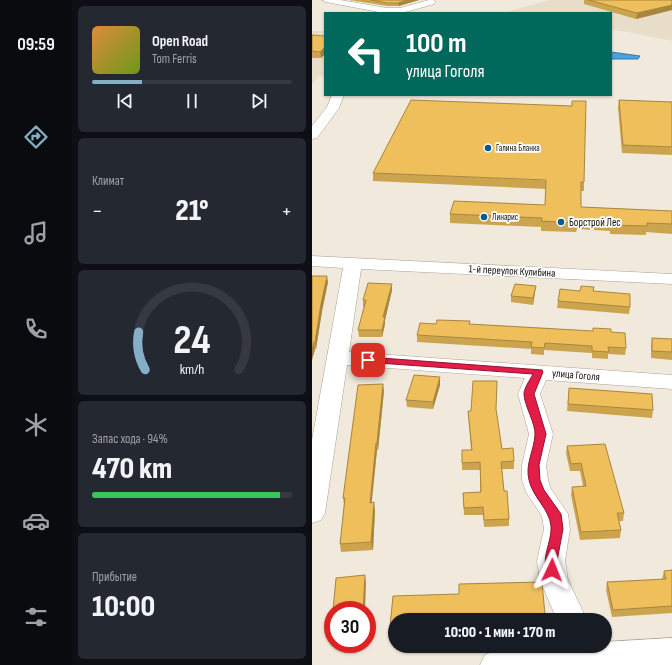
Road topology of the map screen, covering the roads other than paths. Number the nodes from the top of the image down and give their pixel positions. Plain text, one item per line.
1 (326, 0) edge
2 (434, 1) edge
3 (400, 11) junction
4 (406, 12) edge
5 (420, 12) edge
6 (338, 96) edge
7 (312, 135) edge
8 (312, 261) edge
9 (352, 263) junction
10 (672, 279) edge
11 (337, 358) junction
12 (539, 372) junction
13 (672, 382) edge
14 (312, 513) edge
15 (569, 613) edge
16 (672, 652) edge
17 (583, 656) edge
18 (496, 665) edge

1 - 3 street
2 - 3 street
2 - 5 street
3 - 4 street
6 - 7 street
8 - 9 street, 1-й переулок Кулибина
9 - 10 street, 1-й переулок Кулибина
9 - 11 street
11 - 12 street, улица Гоголя
11 - 14 street
12 - 13 street, улица Гоголя
12 - 15 street
16 - 17 street
17 - 18 street

